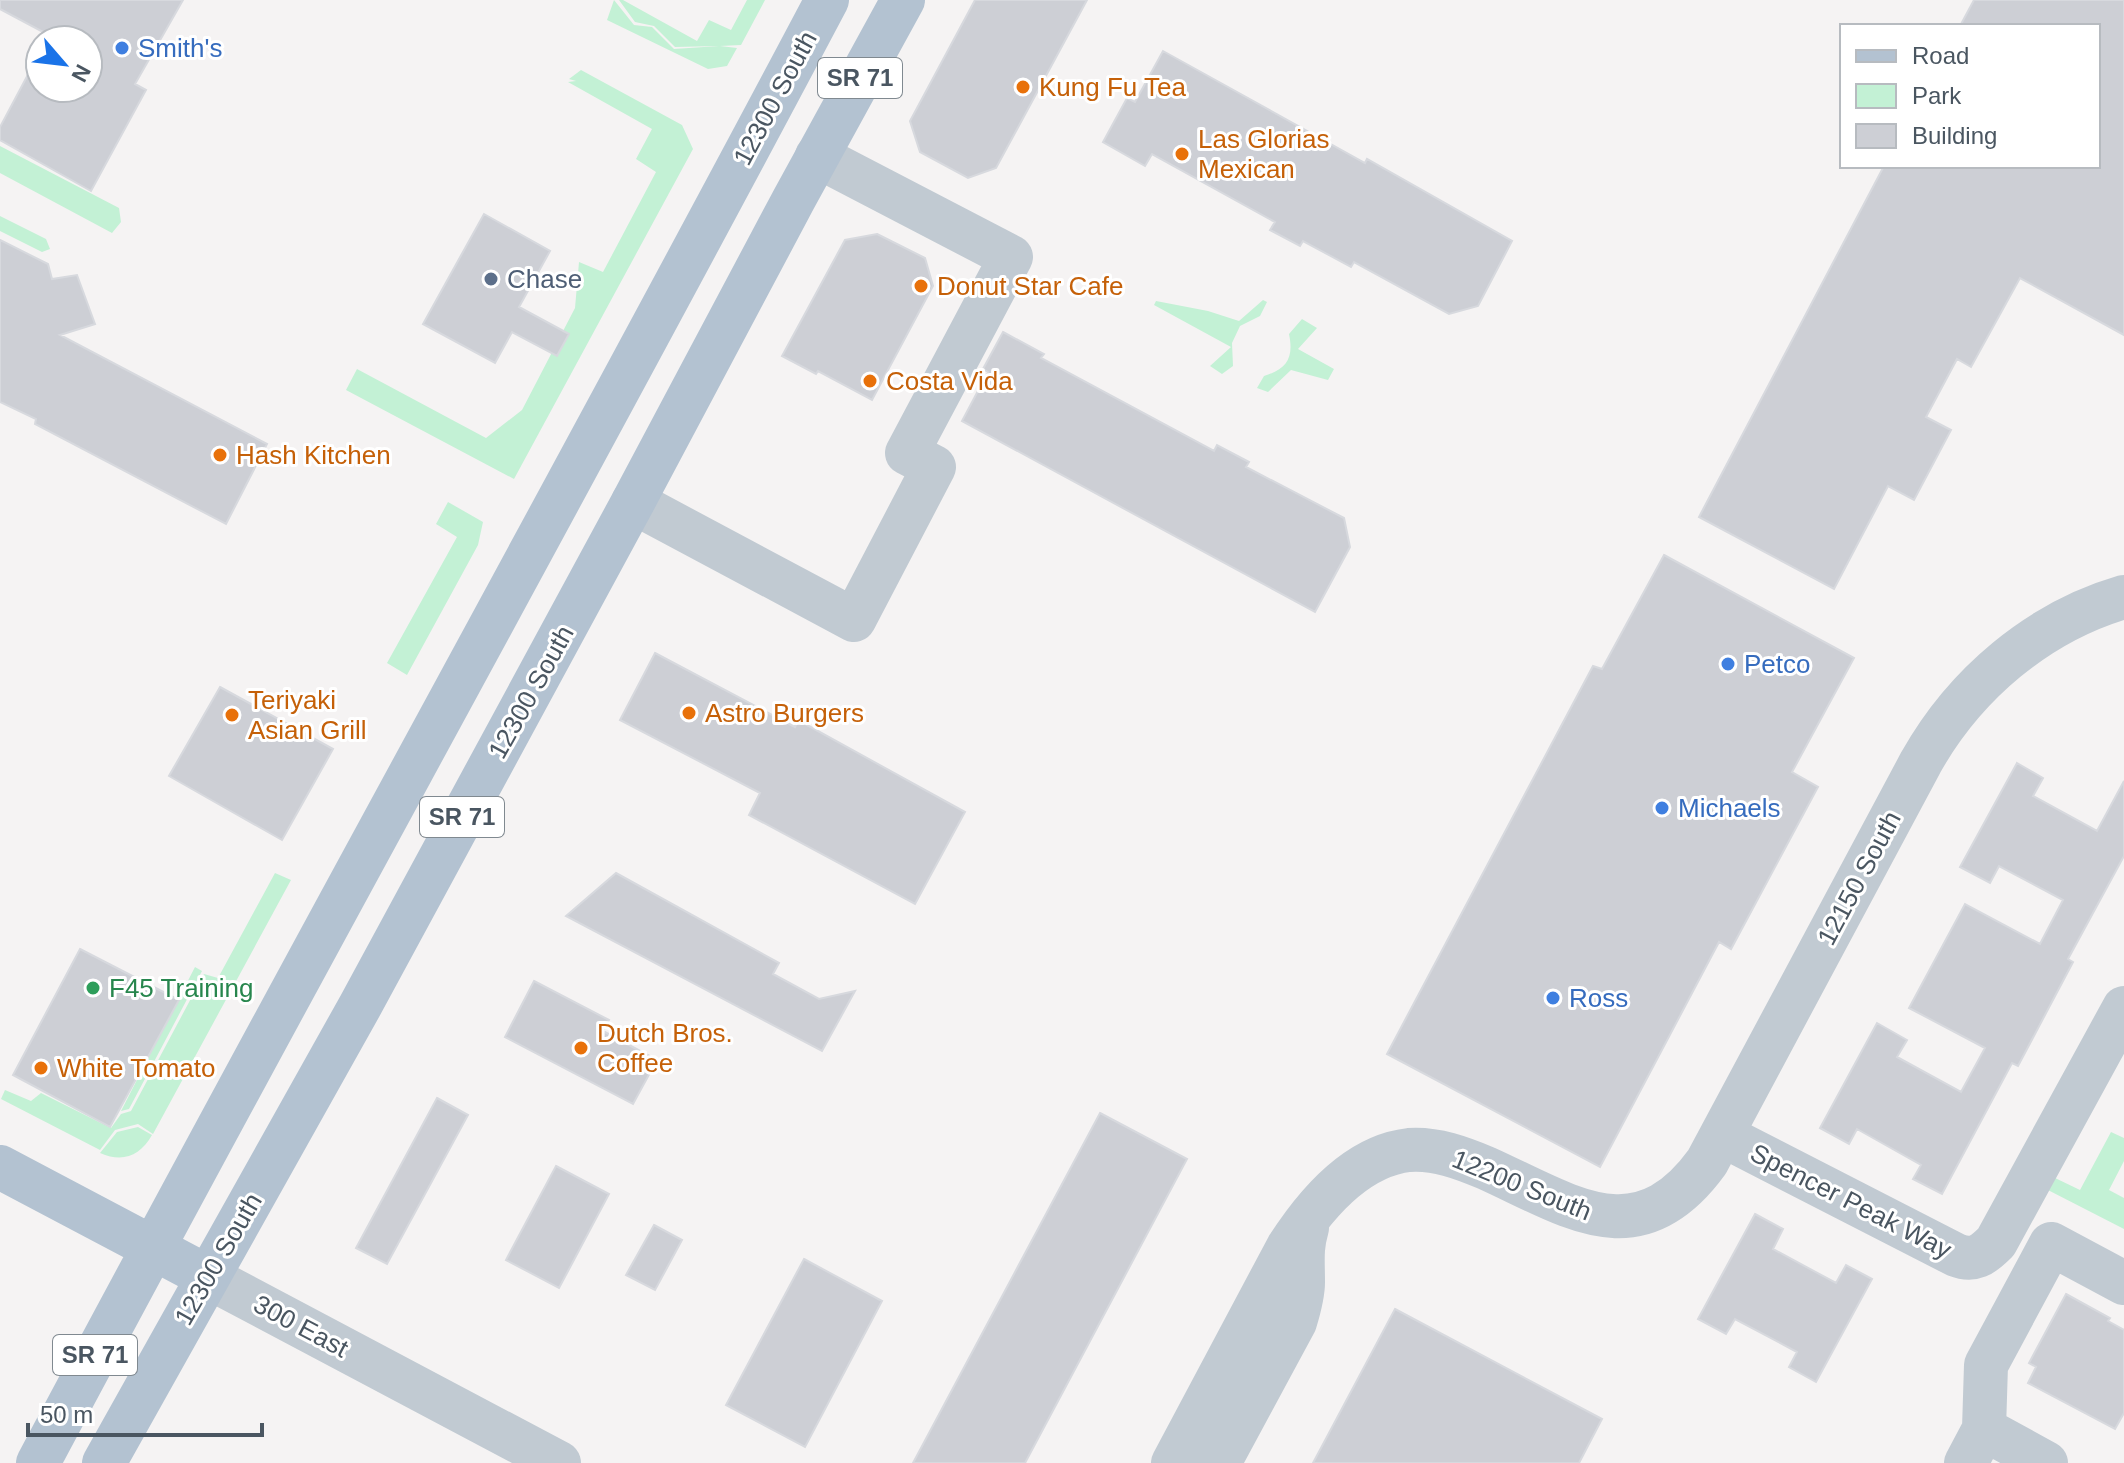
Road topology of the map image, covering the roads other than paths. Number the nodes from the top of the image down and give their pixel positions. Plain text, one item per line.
1 (827, 0) edge
2 (903, 0) edge
3 (817, 156) junction
4 (633, 502) junction
5 (2124, 597) edge
6 (2124, 1008) edge
7 (1722, 1135) junction
8 (0, 1167) edge
9 (1317, 1207) junction
10 (1649, 1211) joint
11 (152, 1248) junction
12 (208, 1277) junction
13 (2124, 1283) edge
14 (1975, 1446) edge
15 (38, 1463) edge
16 (104, 1463) edge
17 (559, 1463) edge
18 (1173, 1463) edge
19 (1219, 1463) edge
20 (2046, 1463) edge

1 - 11 main road, 12300 South / SR 71
2 - 3 main road, 12300 South / SR 71
3 - 4 main road, 12300 South / SR 71
3 - 4 street
4 - 12 main road, 12300 South / SR 71
5 - 7 street, 12150 South
6 - 7 street, Spencer Peak Way
7 - 10 street, 12150 South
8 - 11 main road, 300 East
9 - 10 street, 12200 South
9 - 18 street, 12200 South
9 - 19 street, 12200 South
11 - 12 main road, 300 East
11 - 15 main road, 12300 South / SR 71
12 - 16 main road, 12300 South / SR 71
12 - 17 street, 300 East
13 - 14 street
14 - 20 street

